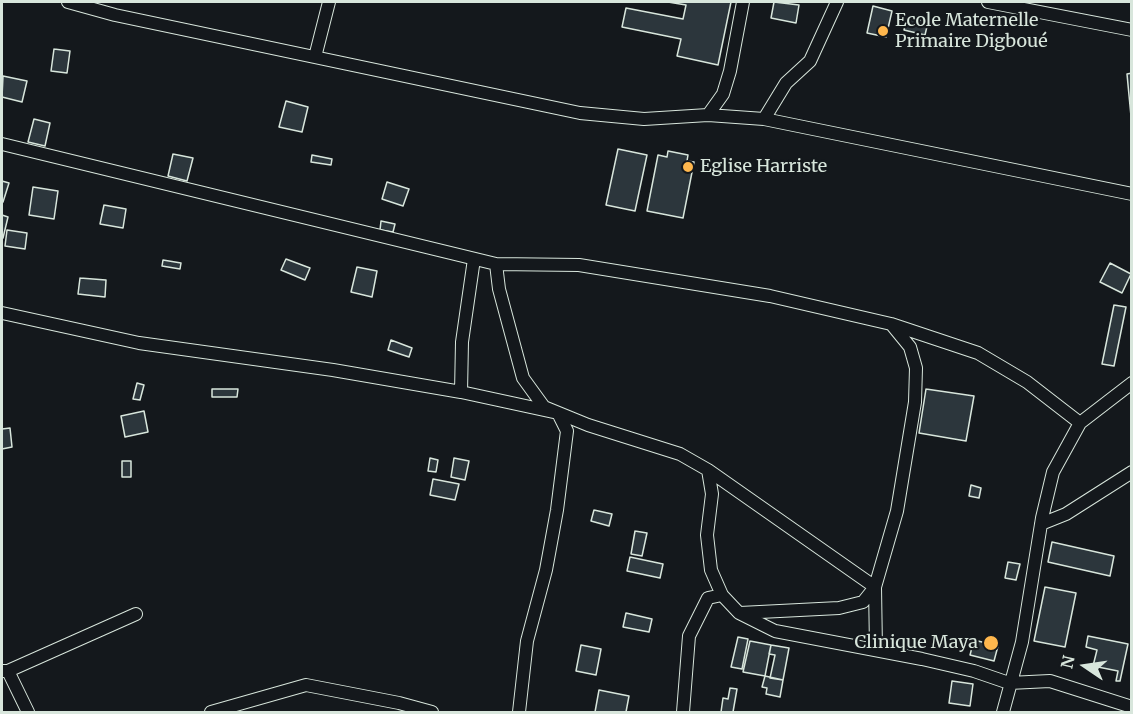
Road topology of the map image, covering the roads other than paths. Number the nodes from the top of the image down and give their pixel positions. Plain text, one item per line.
1 (68, 2) edge
2 (329, 2) edge
3 (743, 2) edge
4 (988, 2) edge
5 (838, 3) edge
6 (1131, 30) edge
7 (315, 57) junction
8 (708, 115) junction
9 (764, 119) junction
10 (2, 144) edge
11 (1128, 196) edge
12 (474, 259) junction
13 (496, 264) junction
14 (2, 312) edge
15 (891, 324) junction
16 (1131, 383) edge
17 (461, 392) junction
18 (558, 413) junction
19 (1080, 423) junction
20 (708, 470) junction
21 (1131, 472) edge
22 (1041, 524) junction
23 (875, 587) junction
24 (722, 595) junction
25 (739, 613) junction
26 (136, 614) dead end
27 (876, 649) junction
28 (5, 671) edge
29 (1009, 683) junction
30 (1131, 707) edge
31 (28, 712) edge
32 (211, 712) edge
33 (432, 712) edge
34 (519, 712) edge
35 (682, 712) edge
36 (1003, 712) edge

1 - 7 street
2 - 7 street
3 - 8 street
4 - 6 street
5 - 9 street
7 - 8 street
8 - 9 street
9 - 11 street
10 - 12 street
12 - 13 street
12 - 17 street
13 - 15 street
13 - 18 street
14 - 17 street
15 - 19 street
15 - 23 street
16 - 19 street
17 - 18 street
18 - 20 street
18 - 34 street
19 - 22 street
20 - 23 street
20 - 24 street
21 - 22 street
22 - 29 street
23 - 25 street
23 - 27 street
24 - 25 street
24 - 35 street
25 - 27 street
26 - 28 street
27 - 29 street
28 - 31 street
29 - 30 street
29 - 36 street
32 - 33 street

